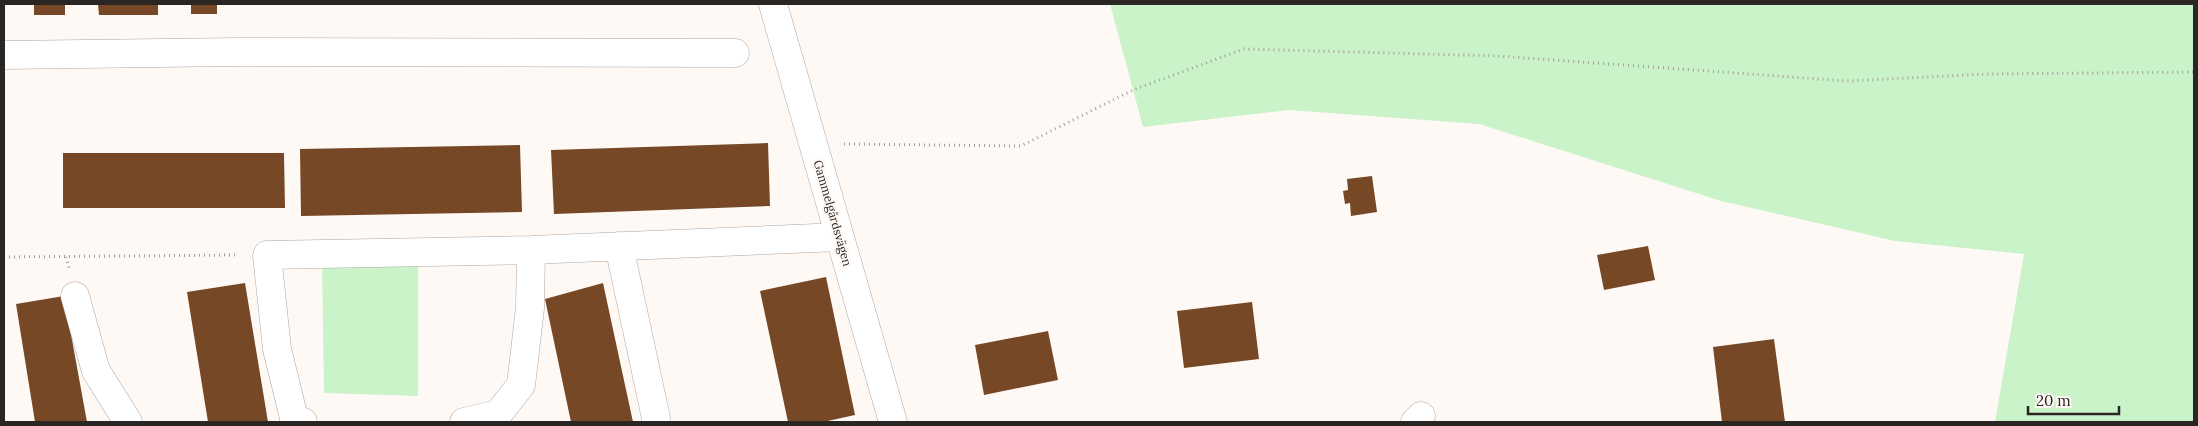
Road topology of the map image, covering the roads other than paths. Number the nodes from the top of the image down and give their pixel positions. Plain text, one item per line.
1 (773, 4) edge
2 (736, 53) dead end
3 (4, 54) edge
4 (840, 237) junction
5 (619, 246) junction
6 (532, 250) junction
7 (75, 296) dead end
8 (656, 418) dead end
9 (128, 422) edge
10 (303, 422) edge
11 (464, 422) edge
12 (893, 422) edge

1 - 4 street, Gammelgårdsvägen
2 - 3 street
4 - 5 street
4 - 12 street, Gammelgårdsvägen
5 - 6 street
5 - 8 street
6 - 10 street
6 - 11 street
7 - 9 street

